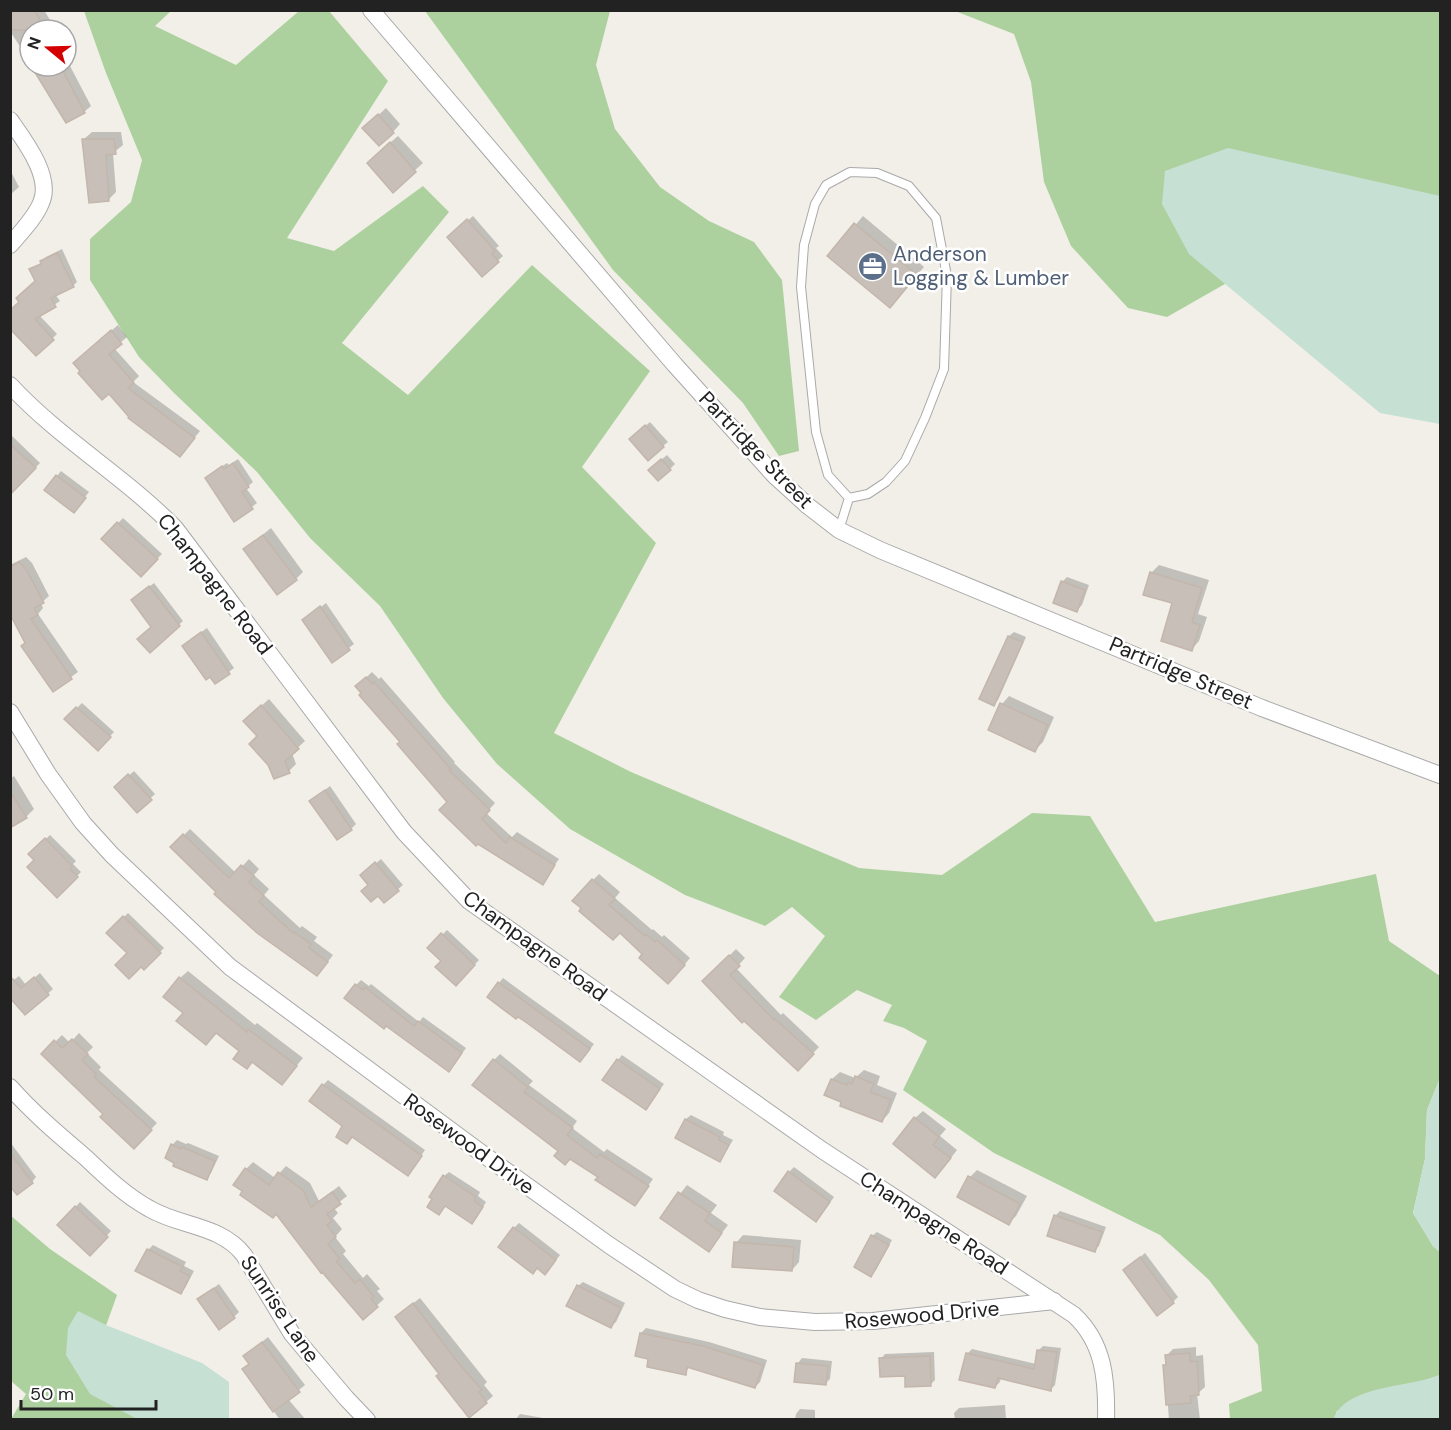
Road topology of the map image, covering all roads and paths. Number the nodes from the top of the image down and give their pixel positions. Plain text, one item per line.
1 (371, 10) edge
2 (10, 120) edge
3 (10, 245) edge
4 (10, 385) edge
5 (849, 498) junction
6 (839, 530) junction
7 (10, 712) edge
8 (1440, 775) edge
9 (10, 1088) edge
10 (1054, 1301) junction
11 (367, 1419) edge
12 (1106, 1419) edge

1 - 6 street, Partridge Street
2 - 3 street
4 - 10 street, Champagne Road
5 - 5 lane
5 - 6 lane
6 - 8 street, Partridge Street
7 - 10 street, Rosewood Drive
9 - 11 street, Sunrise Lane
10 - 12 street, Champagne Road

